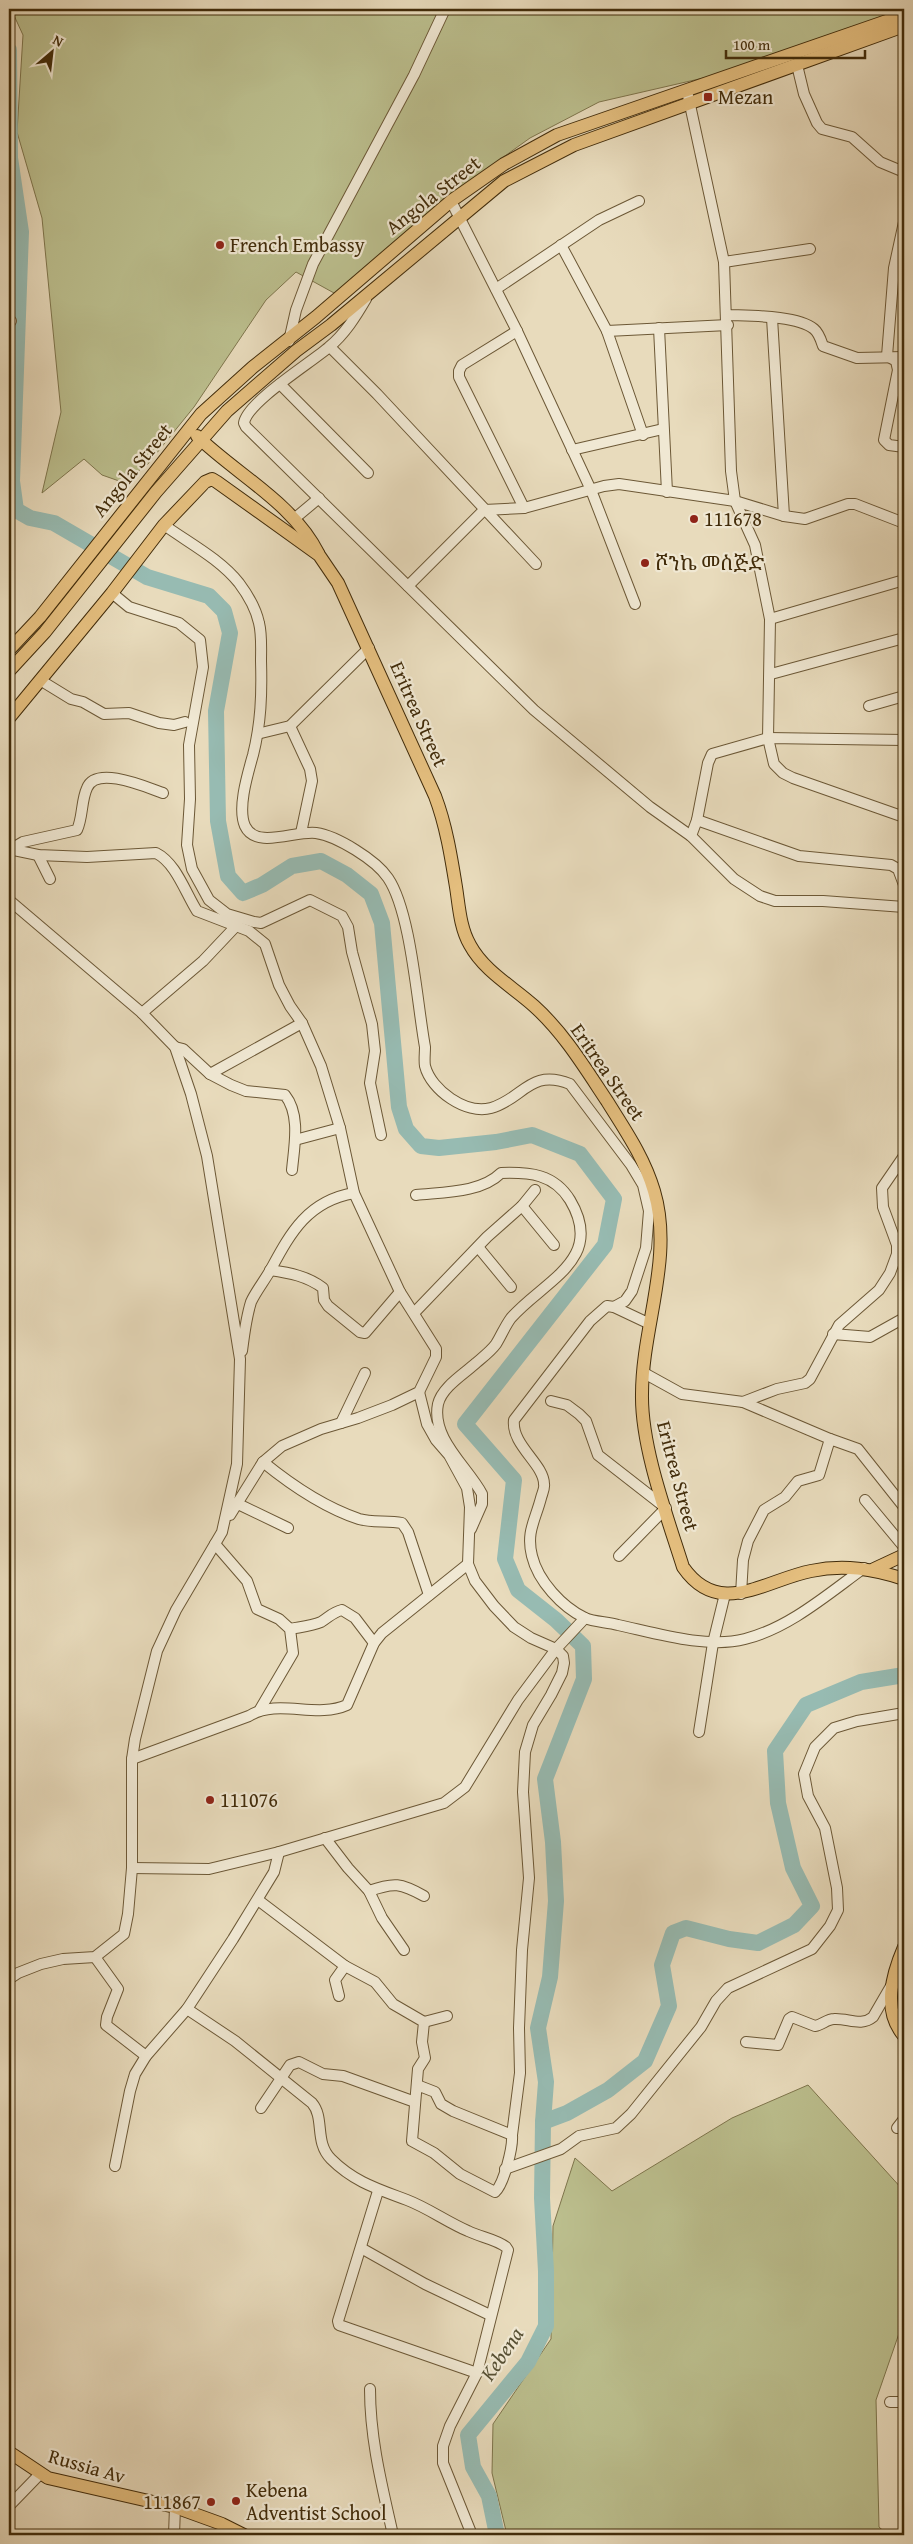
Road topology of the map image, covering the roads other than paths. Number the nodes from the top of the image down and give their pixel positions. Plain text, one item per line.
1 (445, 9) edge
2 (904, 15) edge
3 (904, 26) edge
4 (797, 65) junction
5 (687, 90) junction
6 (691, 103) junction
7 (904, 172) edge
8 (451, 201) junction
9 (639, 201) dead end
10 (460, 216) junction
11 (904, 222) edge
12 (562, 245) junction
13 (810, 249) dead end
14 (724, 262) junction
15 (496, 289) junction
16 (370, 292) junction
17 (772, 318) junction
18 (727, 320) junction
19 (659, 328) junction
20 (517, 331) junction
21 (606, 331) junction
22 (288, 340) junction
23 (330, 347) junction
24 (296, 351) junction
25 (887, 356) junction
26 (904, 357) edge
27 (280, 384) junction
28 (190, 429) junction
29 (663, 429) junction
30 (643, 435) junction
31 (202, 441) junction
32 (904, 447) edge
33 (572, 450) junction
34 (368, 473) dead end
35 (591, 490) junction
36 (667, 492) junction
37 (319, 498) junction
38 (735, 501) junction
39 (524, 508) junction
40 (484, 510) junction
41 (784, 516) junction
42 (294, 519) junction
43 (904, 523) edge
44 (164, 525) junction
45 (319, 555) junction
46 (536, 564) dead end
47 (904, 580) edge
48 (408, 586) junction
49 (112, 593) junction
50 (635, 604) dead end
51 (770, 619) junction
52 (904, 638) edge
53 (369, 648) junction
54 (9, 650) edge
55 (9, 671) edge
56 (771, 674) junction
57 (40, 680) junction
58 (904, 696) edge
59 (869, 706) dead end
60 (9, 718) edge
61 (185, 722) dead end
62 (290, 726) junction
63 (262, 733) dead end
64 (768, 738) junction
65 (904, 740) edge
66 (163, 793) dead end
67 (904, 817) edge
68 (697, 820) junction
69 (301, 833) junction
70 (690, 836) junction
71 (10, 849) edge
72 (38, 855) junction
73 (50, 879) dead end
74 (904, 885) edge
75 (9, 900) edge
76 (904, 907) edge
77 (237, 925) junction
78 (142, 1013) junction
79 (302, 1023) junction
80 (175, 1047) junction
81 (210, 1074) junction
82 (340, 1128) junction
83 (381, 1135) dead end
84 (295, 1140) junction
85 (904, 1156) edge
86 (292, 1170) dead end
87 (535, 1190) dead end
88 (354, 1192) junction
89 (416, 1196) dead end
90 (522, 1206) junction
91 (554, 1245) dead end
92 (478, 1247) junction
93 (270, 1270) junction
94 (511, 1287) dead end
95 (400, 1292) junction
96 (625, 1300) junction
97 (614, 1307) junction
98 (414, 1313) junction
99 (628, 1314) junction
100 (904, 1318) edge
101 (650, 1324) junction
102 (833, 1334) junction
103 (240, 1359) junction
104 (365, 1373) dead end
105 (644, 1373) junction
106 (419, 1392) junction
107 (551, 1401) dead end
108 (743, 1402) junction
109 (341, 1423) junction
110 (830, 1439) junction
111 (263, 1462) junction
112 (865, 1500) dead end
113 (236, 1503) junction
114 (904, 1507) edge
115 (666, 1508) junction
116 (288, 1528) dead end
117 (222, 1532) junction
118 (468, 1534) junction
119 (215, 1544) junction
120 (904, 1547) edge
121 (904, 1555) edge
122 (619, 1556) dead end
123 (468, 1564) junction
124 (869, 1568) junction
125 (904, 1579) edge
126 (726, 1594) junction
127 (741, 1594) junction
128 (429, 1595) junction
129 (583, 1620) junction
130 (290, 1629) junction
131 (374, 1643) junction
132 (713, 1643) junction
133 (556, 1650) junction
134 (258, 1710) junction
135 (904, 1713) edge
136 (699, 1732) dead end
137 (132, 1759) junction
138 (325, 1838) junction
139 (279, 1852) junction
140 (132, 1868) junction
141 (369, 1891) junction
142 (424, 1896) dead end
143 (258, 1900) junction
144 (904, 1947) edge
145 (404, 1950) dead end
146 (95, 1956) junction
147 (345, 1966) junction
148 (9, 1979) edge
149 (891, 1986) junction
150 (340, 1996) dead end
151 (187, 2009) junction
152 (447, 2016) dead end
153 (424, 2022) junction
154 (904, 2036) edge
155 (746, 2042) dead end
156 (146, 2056) junction
157 (279, 2078) junction
158 (417, 2085) junction
159 (415, 2102) junction
160 (261, 2108) dead end
161 (904, 2119) edge
162 (897, 2128) dead end
163 (512, 2134) junction
164 (115, 2166) dead end
165 (505, 2168) junction
166 (378, 2191) junction
167 (361, 2248) junction
168 (490, 2315) junction
169 (477, 2373) junction
170 (370, 2389) dead end
171 (890, 2402) dead end
172 (904, 2402) edge
173 (9, 2452) edge
174 (40, 2474) junction
175 (9, 2506) edge
176 (175, 2507) junction
177 (174, 2535) edge
178 (244, 2535) edge
179 (394, 2535) edge
180 (472, 2535) edge

1 - 22 street
2 - 5 main road, Angola Street
3 - 4 main road
4 - 6 main road
4 - 7 street
5 - 6 street
5 - 8 main road, Angola Street
6 - 10 main road
6 - 14 street
8 - 10 street
8 - 22 main road, Angola Street
9 - 12 street
10 - 15 street
10 - 16 main road
11 - 25 street
12 - 15 street
12 - 21 street
13 - 14 street
14 - 18 street
15 - 20 street
16 - 23 street
16 - 24 main road
17 - 18 street
17 - 25 street
17 - 41 street
18 - 19 street
18 - 38 street
19 - 21 street
19 - 29 street
20 - 33 street
20 - 39 street
21 - 30 street
22 - 24 street
22 - 28 main road, Angola Street
23 - 27 street
23 - 40 street
24 - 31 main road
25 - 26 street
25 - 32 street
27 - 34 street
27 - 37 street
28 - 31 main road
28 - 54 main road, Angola Street
29 - 30 street
29 - 36 street
30 - 33 street
31 - 42 main road
31 - 55 main road
33 - 35 street
35 - 36 street
35 - 39 street
35 - 50 street
36 - 38 street
37 - 42 street
37 - 48 street
38 - 41 street
38 - 51 street
39 - 40 street
40 - 46 street
40 - 48 street
41 - 43 street
42 - 45 main road
44 - 45 main road, Eritrea Street
44 - 49 main road
44 - 69 street
45 - 53 main road, Eritrea Street
47 - 51 street
48 - 70 street
49 - 57 main road
49 - 83 street
51 - 56 street
52 - 56 street
53 - 62 street
53 - 101 main road, Eritrea Street
56 - 64 street
57 - 60 main road
57 - 61 street
58 - 59 street
62 - 63 street
62 - 69 street
64 - 65 street
64 - 67 street
64 - 68 street
66 - 71 street
68 - 70 street
68 - 74 street
69 - 96 street
70 - 76 street
71 - 72 street
72 - 73 street
72 - 77 street
75 - 78 street
77 - 78 street
77 - 79 street
78 - 80 street
79 - 81 street
79 - 82 street
80 - 81 street
80 - 103 street
81 - 84 street
82 - 84 street
82 - 88 street
84 - 86 street
85 - 102 street
87 - 90 street
88 - 93 street
88 - 95 street
89 - 118 street
90 - 91 street
90 - 92 street
92 - 94 street
92 - 98 street
93 - 95 street
93 - 103 street
95 - 98 street
96 - 97 street
96 - 99 street
97 - 99 street
97 - 129 street
98 - 106 street
99 - 101 street
100 - 102 street
101 - 105 main road, Eritrea Street
102 - 108 street
103 - 117 street
104 - 109 street
105 - 108 street
105 - 115 main road, Eritrea Street
106 - 109 street
106 - 118 street
107 - 115 street
108 - 110 street
109 - 111 street
110 - 114 street
110 - 127 street
111 - 113 street
111 - 128 street
112 - 120 street
113 - 116 street
113 - 117 street
115 - 122 street
115 - 126 main road, Eritrea Street
117 - 119 street
118 - 123 street
119 - 130 street
119 - 137 street
121 - 124 main road
123 - 128 street
123 - 133 street
124 - 125 main road, Eritrea Street
124 - 127 main road, Eritrea Street
124 - 132 street
126 - 127 main road, Eritrea Street
126 - 132 street
128 - 131 street
129 - 132 street
129 - 133 street
130 - 131 street
130 - 134 street
131 - 134 street
132 - 136 street
133 - 138 street
133 - 163 street
134 - 137 street
135 - 165 street
137 - 140 street
138 - 139 street
138 - 141 street
139 - 140 street
139 - 143 street
140 - 146 street
141 - 142 street
141 - 145 street
143 - 147 street
143 - 151 street
144 - 149 main road
146 - 148 street
146 - 156 street
147 - 150 street
147 - 153 street
149 - 154 main road
149 - 155 street
151 - 156 street
151 - 157 street
152 - 153 street
153 - 158 street
156 - 164 street
157 - 159 street
157 - 160 street
157 - 166 street
158 - 159 street
158 - 163 street
159 - 165 street
161 - 162 street
163 - 165 street
166 - 167 street
166 - 168 street
167 - 168 street
167 - 169 street
168 - 169 street
169 - 180 street
170 - 179 street
171 - 172 street
173 - 174 main road, Russia Av
174 - 175 street
174 - 176 main road, Russia Av
176 - 177 street
176 - 178 main road, Russia Av

